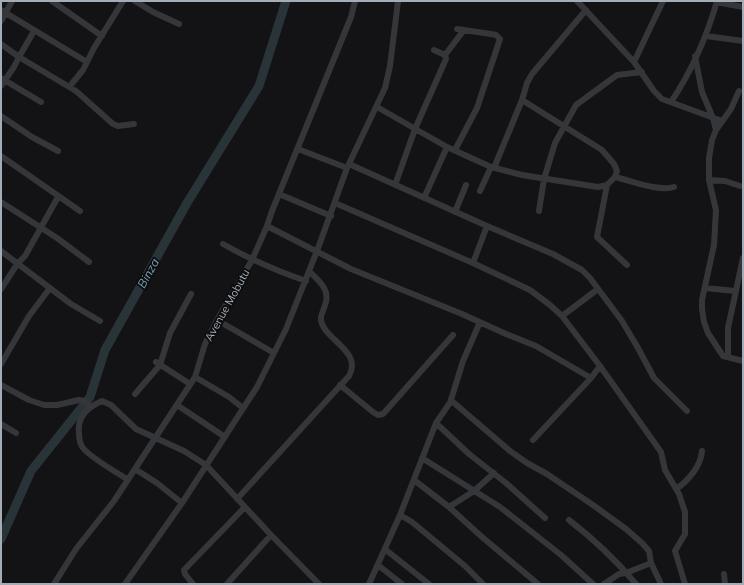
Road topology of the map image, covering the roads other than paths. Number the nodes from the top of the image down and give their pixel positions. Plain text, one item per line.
1 (12, 1) edge
2 (52, 1) edge
3 (123, 1) edge
4 (135, 1) edge
5 (355, 1) edge
6 (398, 1) edge
7 (577, 1) edge
8 (663, 1) edge
9 (716, 1) edge
10 (743, 7) edge
11 (586, 10) junction
12 (4, 11) edge
13 (1, 22) edge
14 (179, 24) dead end
15 (457, 29) dead end
16 (464, 30) junction
17 (34, 31) junction
18 (102, 36) junction
19 (706, 36) junction
20 (743, 41) edge
21 (1, 44) edge
22 (434, 50) dead end
23 (445, 55) junction
24 (695, 56) junction
25 (18, 57) junction
26 (87, 62) junction
27 (634, 62) junction
28 (642, 72) junction
29 (3, 79) edge
30 (1, 86) edge
31 (70, 86) junction
32 (739, 91) dead end
33 (522, 100) junction
34 (41, 102) dead end
35 (671, 102) junction
36 (377, 107) junction
37 (1, 116) edge
38 (713, 118) junction
39 (722, 121) junction
40 (134, 124) dead end
41 (564, 125) junction
42 (415, 129) junction
43 (716, 130) junction
44 (448, 147) junction
45 (298, 149) junction
46 (455, 150) junction
47 (58, 152) dead end
48 (1, 156) edge
49 (348, 166) junction
50 (492, 167) junction
51 (616, 177) junction
52 (544, 179) junction
53 (709, 180) junction
54 (395, 185) junction
55 (466, 185) dead end
56 (606, 185) junction
57 (740, 186) dead end
58 (674, 187) dead end
59 (480, 191) dead end
60 (280, 194) junction
61 (58, 197) junction
62 (424, 198) junction
63 (1, 202) edge
64 (335, 203) junction
65 (80, 211) dead end
66 (539, 211) dead end
67 (455, 212) junction
68 (331, 216) junction
69 (268, 226) junction
70 (487, 226) junction
71 (40, 227) junction
72 (223, 244) dead end
73 (1, 251) edge
74 (317, 251) junction
75 (743, 258) edge
76 (252, 260) junction
77 (89, 262) dead end
78 (18, 263) junction
79 (473, 263) junction
80 (627, 264) dead end
81 (310, 272) junction
82 (306, 281) junction
83 (50, 288) junction
84 (705, 288) junction
85 (1, 289) edge
86 (598, 289) junction
87 (735, 291) junction
88 (191, 294) dead end
89 (562, 316) junction
90 (217, 320) junction
91 (100, 321) dead end
92 (480, 322) junction
93 (453, 336) dead end
94 (274, 353) junction
95 (728, 357) junction
96 (743, 360) edge
97 (1, 364) edge
98 (158, 364) junction
99 (600, 366) junction
100 (195, 377) junction
101 (591, 378) junction
102 (190, 384) junction
103 (1, 385) edge
104 (340, 386) junction
105 (135, 394) dead end
106 (450, 403) junction
107 (88, 404) junction
108 (177, 405) junction
109 (243, 408) junction
110 (686, 411) dead end
111 (436, 423) junction
112 (1, 424) edge
113 (16, 433) dead end
114 (226, 436) junction
115 (155, 438) junction
116 (534, 440) dead end
117 (702, 451) dead end
118 (422, 458) junction
119 (206, 465) junction
120 (135, 469) junction
121 (494, 473) junction
122 (127, 479) junction
123 (414, 480) junction
124 (676, 489) junction
125 (474, 491) junction
126 (237, 499) junction
127 (182, 503) junction
128 (245, 507) junction
129 (449, 507) junction
130 (400, 516) junction
131 (545, 518) dead end
132 (569, 520) dead end
133 (271, 535) junction
134 (386, 550) junction
135 (651, 563) junction
136 (378, 564) junction
137 (626, 573) junction
138 (724, 574) dead end
139 (54, 584) edge
140 (126, 584) edge
141 (193, 584) edge
142 (226, 584) edge
143 (319, 584) edge
144 (369, 584) edge
145 (402, 584) edge
146 (429, 584) edge
147 (483, 584) edge
148 (538, 584) edge
149 (593, 584) edge
150 (604, 584) edge
151 (636, 584) edge
152 (661, 584) edge
153 (685, 584) edge
154 (725, 584) edge

1 - 12 street
2 - 18 street
3 - 18 street
4 - 14 street
5 - 45 street, Avenue Mobutu
6 - 36 street
7 - 11 street
8 - 27 street
9 - 10 street
9 - 19 street
11 - 27 street
11 - 33 street
12 - 13 street
12 - 17 street
15 - 16 street
16 - 23 street
16 - 46 street
17 - 25 street
17 - 26 street
18 - 26 street
19 - 20 street
19 - 24 street
21 - 25 street
22 - 23 street
23 - 42 street
24 - 35 street
24 - 38 street
25 - 29 street
25 - 31 street
26 - 31 street
27 - 28 street
28 - 35 street
28 - 41 street
29 - 30 street
29 - 34 street
31 - 40 street
32 - 39 street
33 - 41 street
33 - 50 street
35 - 38 street
36 - 42 street
36 - 49 street
37 - 47 street
38 - 39 street
38 - 43 street
39 - 43 street
41 - 51 street
41 - 52 street
42 - 44 street
42 - 54 street
43 - 53 street
44 - 46 street
44 - 62 street
45 - 49 street
45 - 60 street, Avenue Mobutu
46 - 50 street
48 - 61 street
49 - 54 street
49 - 64 street
50 - 52 street
50 - 59 street
51 - 56 street
51 - 58 street
52 - 56 street
52 - 66 street
53 - 57 street
53 - 84 street
54 - 62 street
55 - 67 street
56 - 80 street
60 - 68 street
60 - 69 street, Avenue Mobutu
61 - 65 street
61 - 71 street
62 - 67 street
63 - 71 street
64 - 68 street
64 - 79 street
67 - 70 street
68 - 74 street
69 - 74 street
69 - 76 street, Avenue Mobutu
70 - 79 street
70 - 86 street
71 - 77 street
71 - 78 street
72 - 76 street
73 - 78 street
74 - 81 street
74 - 92 street
75 - 87 street
76 - 82 street
76 - 90 street, Avenue Mobutu
78 - 83 street
78 - 85 street
79 - 89 street
81 - 82 street
81 - 104 street
82 - 94 street
83 - 91 street
83 - 97 street
84 - 87 street
84 - 95 street
86 - 89 street
86 - 110 street
87 - 95 street
88 - 98 street
89 - 99 street
90 - 94 street
90 - 100 street, Avenue Mobutu
92 - 101 street
92 - 106 street
93 - 104 street
94 - 109 street
95 - 96 street
98 - 102 street
98 - 105 street
99 - 101 street
99 - 124 street
100 - 102 street, Avenue Mobutu
100 - 109 street
101 - 116 street
102 - 108 street, Avenue Mobutu
103 - 107 street
104 - 126 street
106 - 111 street
106 - 135 street
107 - 115 street
107 - 122 street
108 - 114 street
108 - 115 street, Avenue Mobutu
109 - 114 street
111 - 118 street
111 - 121 street
112 - 113 street
114 - 119 street
115 - 119 street
115 - 120 street, Avenue Mobutu
117 - 124 street
118 - 123 street
118 - 125 street
119 - 126 street
119 - 127 street
120 - 122 street, Avenue Mobutu
120 - 127 street
121 - 125 street
121 - 131 street
122 - 139 street, Avenue Mobutu
123 - 129 street
123 - 130 street
124 - 153 street
125 - 129 street
125 - 149 street
126 - 128 street
127 - 140 street
128 - 133 street
128 - 141 street
129 - 148 street
130 - 134 street
130 - 147 street
132 - 137 street
133 - 142 street
133 - 143 street
134 - 136 street
134 - 146 street
135 - 137 street
135 - 152 street
136 - 144 street
136 - 145 street
137 - 150 street
137 - 151 street
138 - 154 street

